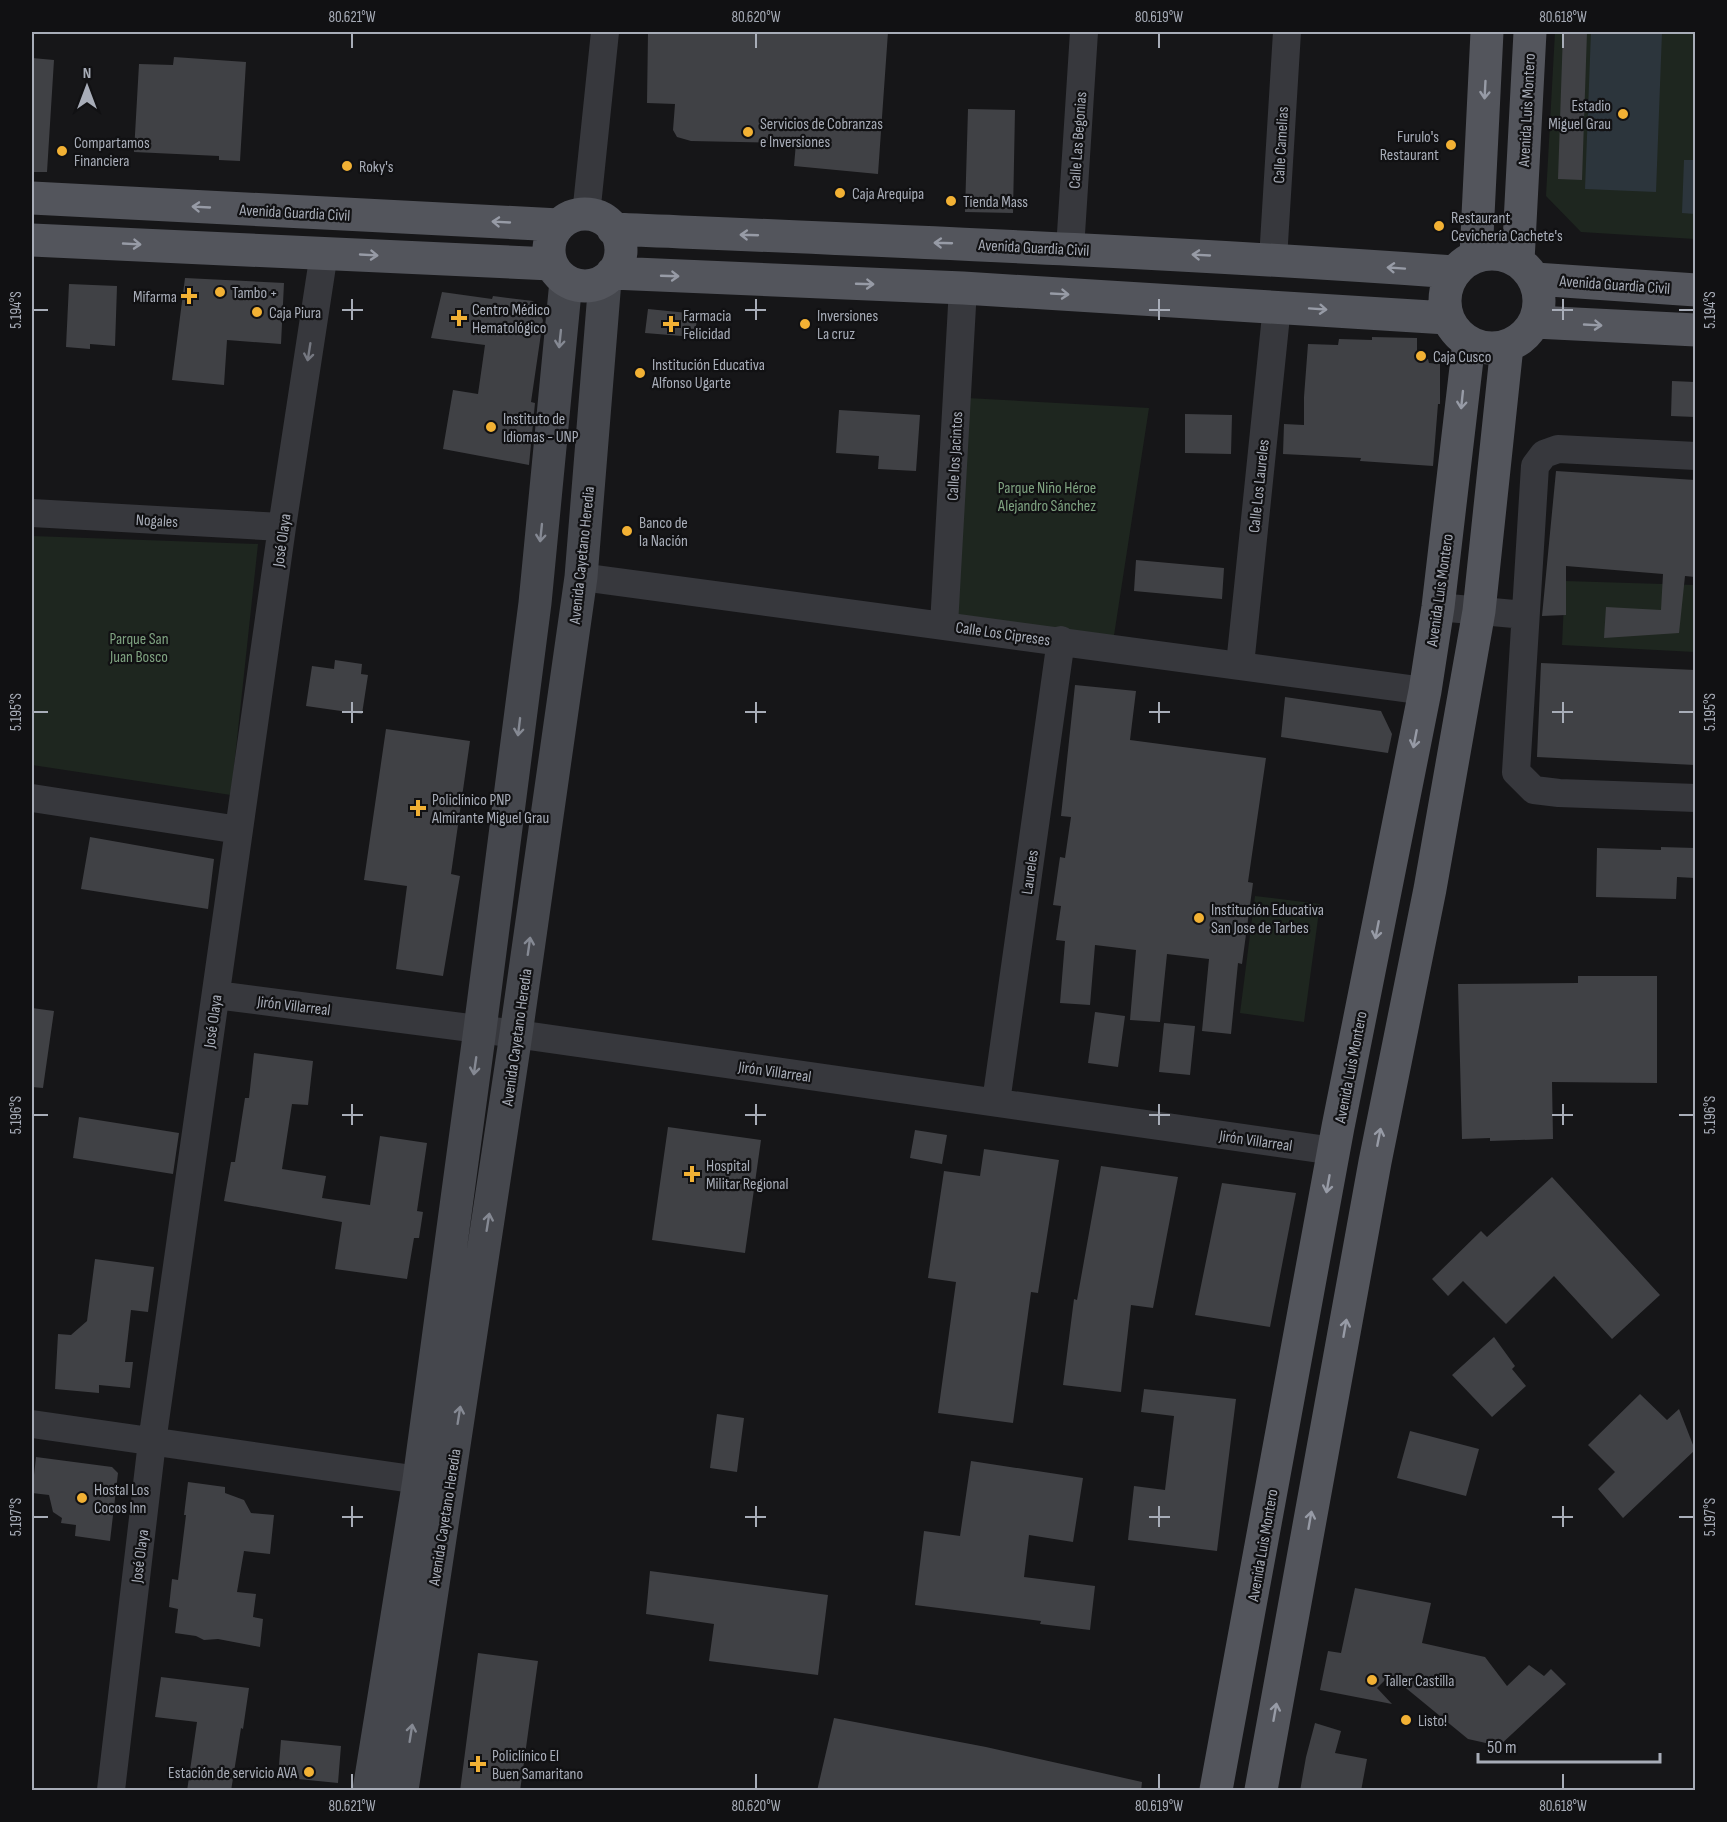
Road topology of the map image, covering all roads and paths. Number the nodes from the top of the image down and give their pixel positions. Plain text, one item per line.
1 (605, 32) edge
2 (1084, 32) edge
3 (1287, 32) edge
4 (1487, 32) edge
5 (1530, 32) edge
6 (32, 198) edge
7 (92, 201) junction
8 (586, 223) junction
9 (791, 236) junction
10 (32, 240) edge
11 (92, 243) junction
12 (1070, 249) junction
13 (324, 253) junction
14 (1273, 259) junction
15 (1465, 264) junction
16 (1526, 270) junction
17 (559, 272) junction
18 (608, 277) junction
19 (790, 281) junction
20 (963, 288) junction
21 (1695, 290) edge
22 (1277, 306) junction
23 (1447, 318) junction
24 (1535, 322) junction
25 (1695, 330) edge
26 (1468, 342) junction
27 (1507, 346) junction
28 (1695, 456) edge
29 (32, 513) edge
30 (282, 527) junction
31 (581, 576) junction
32 (1438, 607) junction
33 (1479, 611) junction
34 (1525, 615) junction
35 (944, 625) junction
36 (1061, 640) junction
37 (1240, 665) junction
38 (1425, 691) junction
39 (32, 798) edge
40 (1695, 798) edge
41 (239, 830) junction
42 (216, 995) junction
43 (480, 1029) junction
44 (516, 1034) junction
45 (996, 1102) junction
46 (1334, 1151) junction
47 (32, 1424) edge
48 (153, 1442) junction
49 (419, 1479) junction
50 (1225, 1742) junction
51 (1269, 1749) junction
52 (111, 1791) edge
53 (369, 1791) edge
54 (402, 1791) edge
55 (1216, 1791) edge
56 (1261, 1791) edge

1 - 8 street
2 - 12 street, Calle Las Begonias
3 - 14 street, Calle Camelias
4 -> 15 main road
5 - 16 main road, Avenida Luis Montero
6 - 7 main road, Avenida Guardia Civil
8 -> 7 main road, Avenida Guardia Civil
7 - 11 main road
9 -> 8 main road, Avenida Guardia Civil
8 - 17 main road
8 - 18 main road
12 -> 9 main road, Avenida Guardia Civil
9 - 19 main road
10 - 11 main road
11 -> 13 main road
14 -> 12 main road, Avenida Guardia Civil
13 -> 17 main road
13 -> 30 street, José Olaya
15 -> 14 main road, Avenida Guardia Civil
15 - 16 main road
15 - 23 main road
16 - 21 main road, Avenida Guardia Civil
16 - 24 main road
17 - 18 main road
17 -> 43 main road, Avenida Cayetano Heredia
18 -> 19 main road
18 - 31 main road, Avenida Cayetano Heredia
19 -> 20 main road
20 -> 22 main road
20 - 35 street, Calle los Jacintos
22 -> 23 main road
22 - 37 street, Calle Los Laureles
23 - 26 main road
24 -> 25 main road
24 - 27 main road
26 - 27 main road
26 -> 32 main road, Avenida Luis Montero
27 - 33 main road
28 - 34 street
29 - 30 street, Nogales
30 - 41 street, José Olaya
31 - 35 street, Calle Los Cipreses
44 -> 31 main road, Avenida Cayetano Heredia
32 - 33 street
32 - 38 main road, Avenida Luis Montero
33 - 34 street
51 -> 33 main road
34 - 40 street
35 - 36 street, Calle Los Cipreses
36 - 37 street, Calle Los Cipreses
36 - 45 street, Laureles
37 - 38 street, Calle Los Cipreses
38 -> 46 main road, Avenida Luis Montero
39 - 41 street
41 - 42 street, José Olaya
42 - 43 street, Jirón Villarreal
42 - 48 street, José Olaya
43 - 44 street, Jirón Villarreal
43 -> 49 main road, Avenida Cayetano Heredia
44 - 45 street, Jirón Villarreal
54 -> 44 main road, Avenida Cayetano Heredia
45 - 46 street, Jirón Villarreal
46 -> 50 main road, Avenida Luis Montero
47 - 48 street
48 - 49 street
48 - 52 street, José Olaya
49 - 53 main road, Avenida Cayetano Heredia
50 - 51 main road
50 - 55 main road, Avenida Luis Montero
51 - 56 main road

